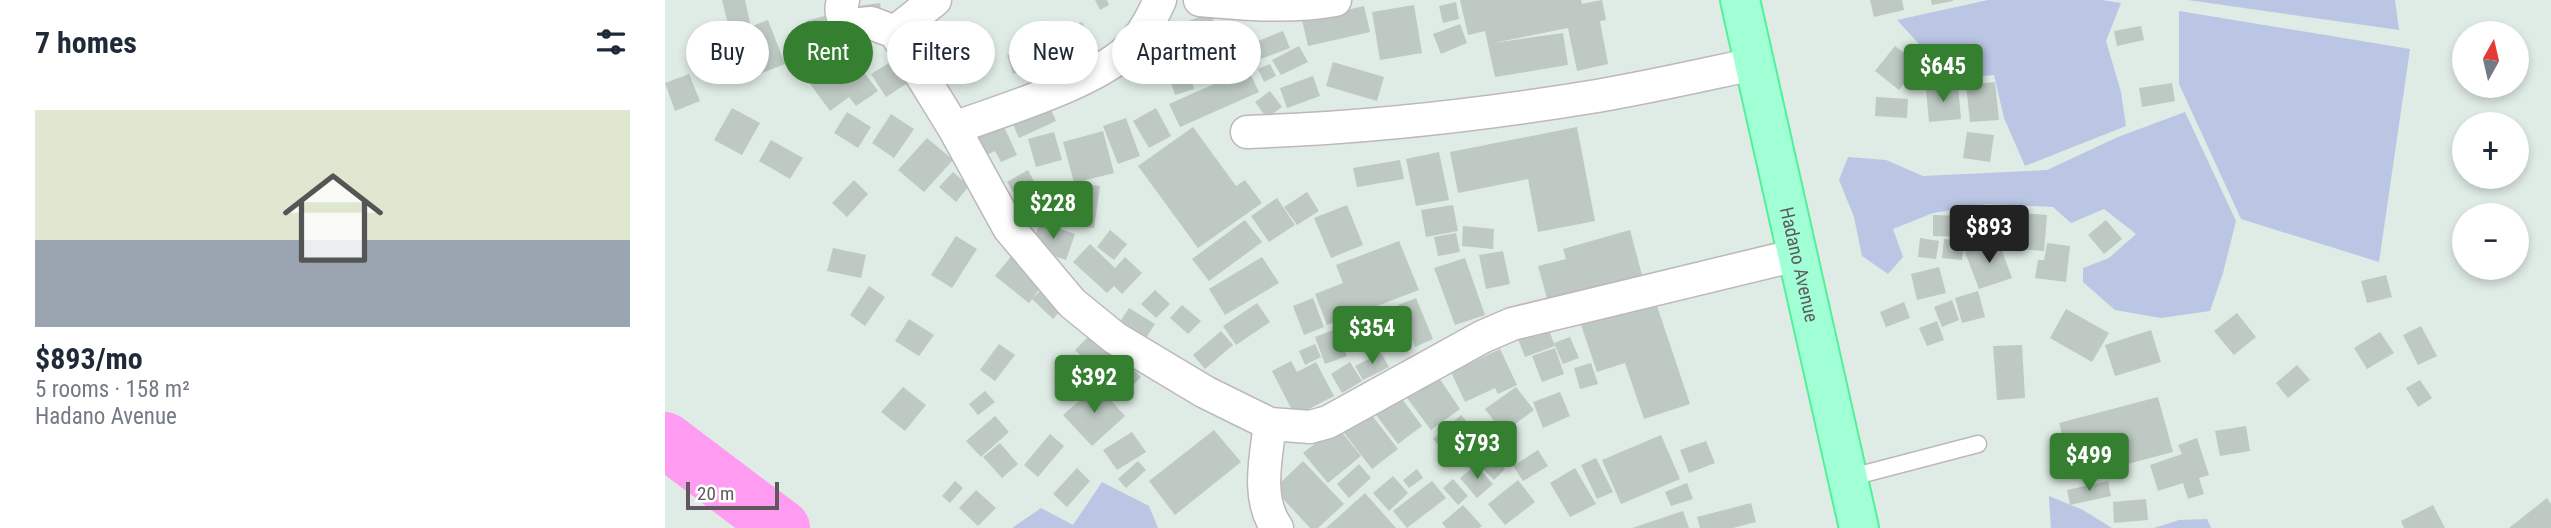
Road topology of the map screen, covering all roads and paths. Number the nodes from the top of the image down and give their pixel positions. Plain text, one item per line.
1 (843, 0) edge
2 (935, 0) edge
3 (1160, 0) edge
4 (1200, 0) edge
5 (1335, 0) edge
6 (1740, 0) edge
7 (909, 21) edge
8 (887, 29) edge
9 (1754, 64) junction
10 (927, 84) edge
11 (954, 128) junction
12 (1247, 132) dead end
13 (1797, 255) junction
14 (1270, 424) junction
15 (1978, 444) dead end
16 (1848, 478) junction
17 (1277, 528) edge
18 (1859, 528) edge

1 - 8 street
2 - 7 street
3 - 11 street
4 - 5 street
6 - 9 main road, Hadano Avenue
9 - 12 street
9 - 13 main road, Hadano Avenue
10 - 11 street
11 - 14 street
13 - 14 street
13 - 16 main road, Hadano Avenue
14 - 17 street
15 - 16 lane
16 - 18 main road, Hadano Avenue

